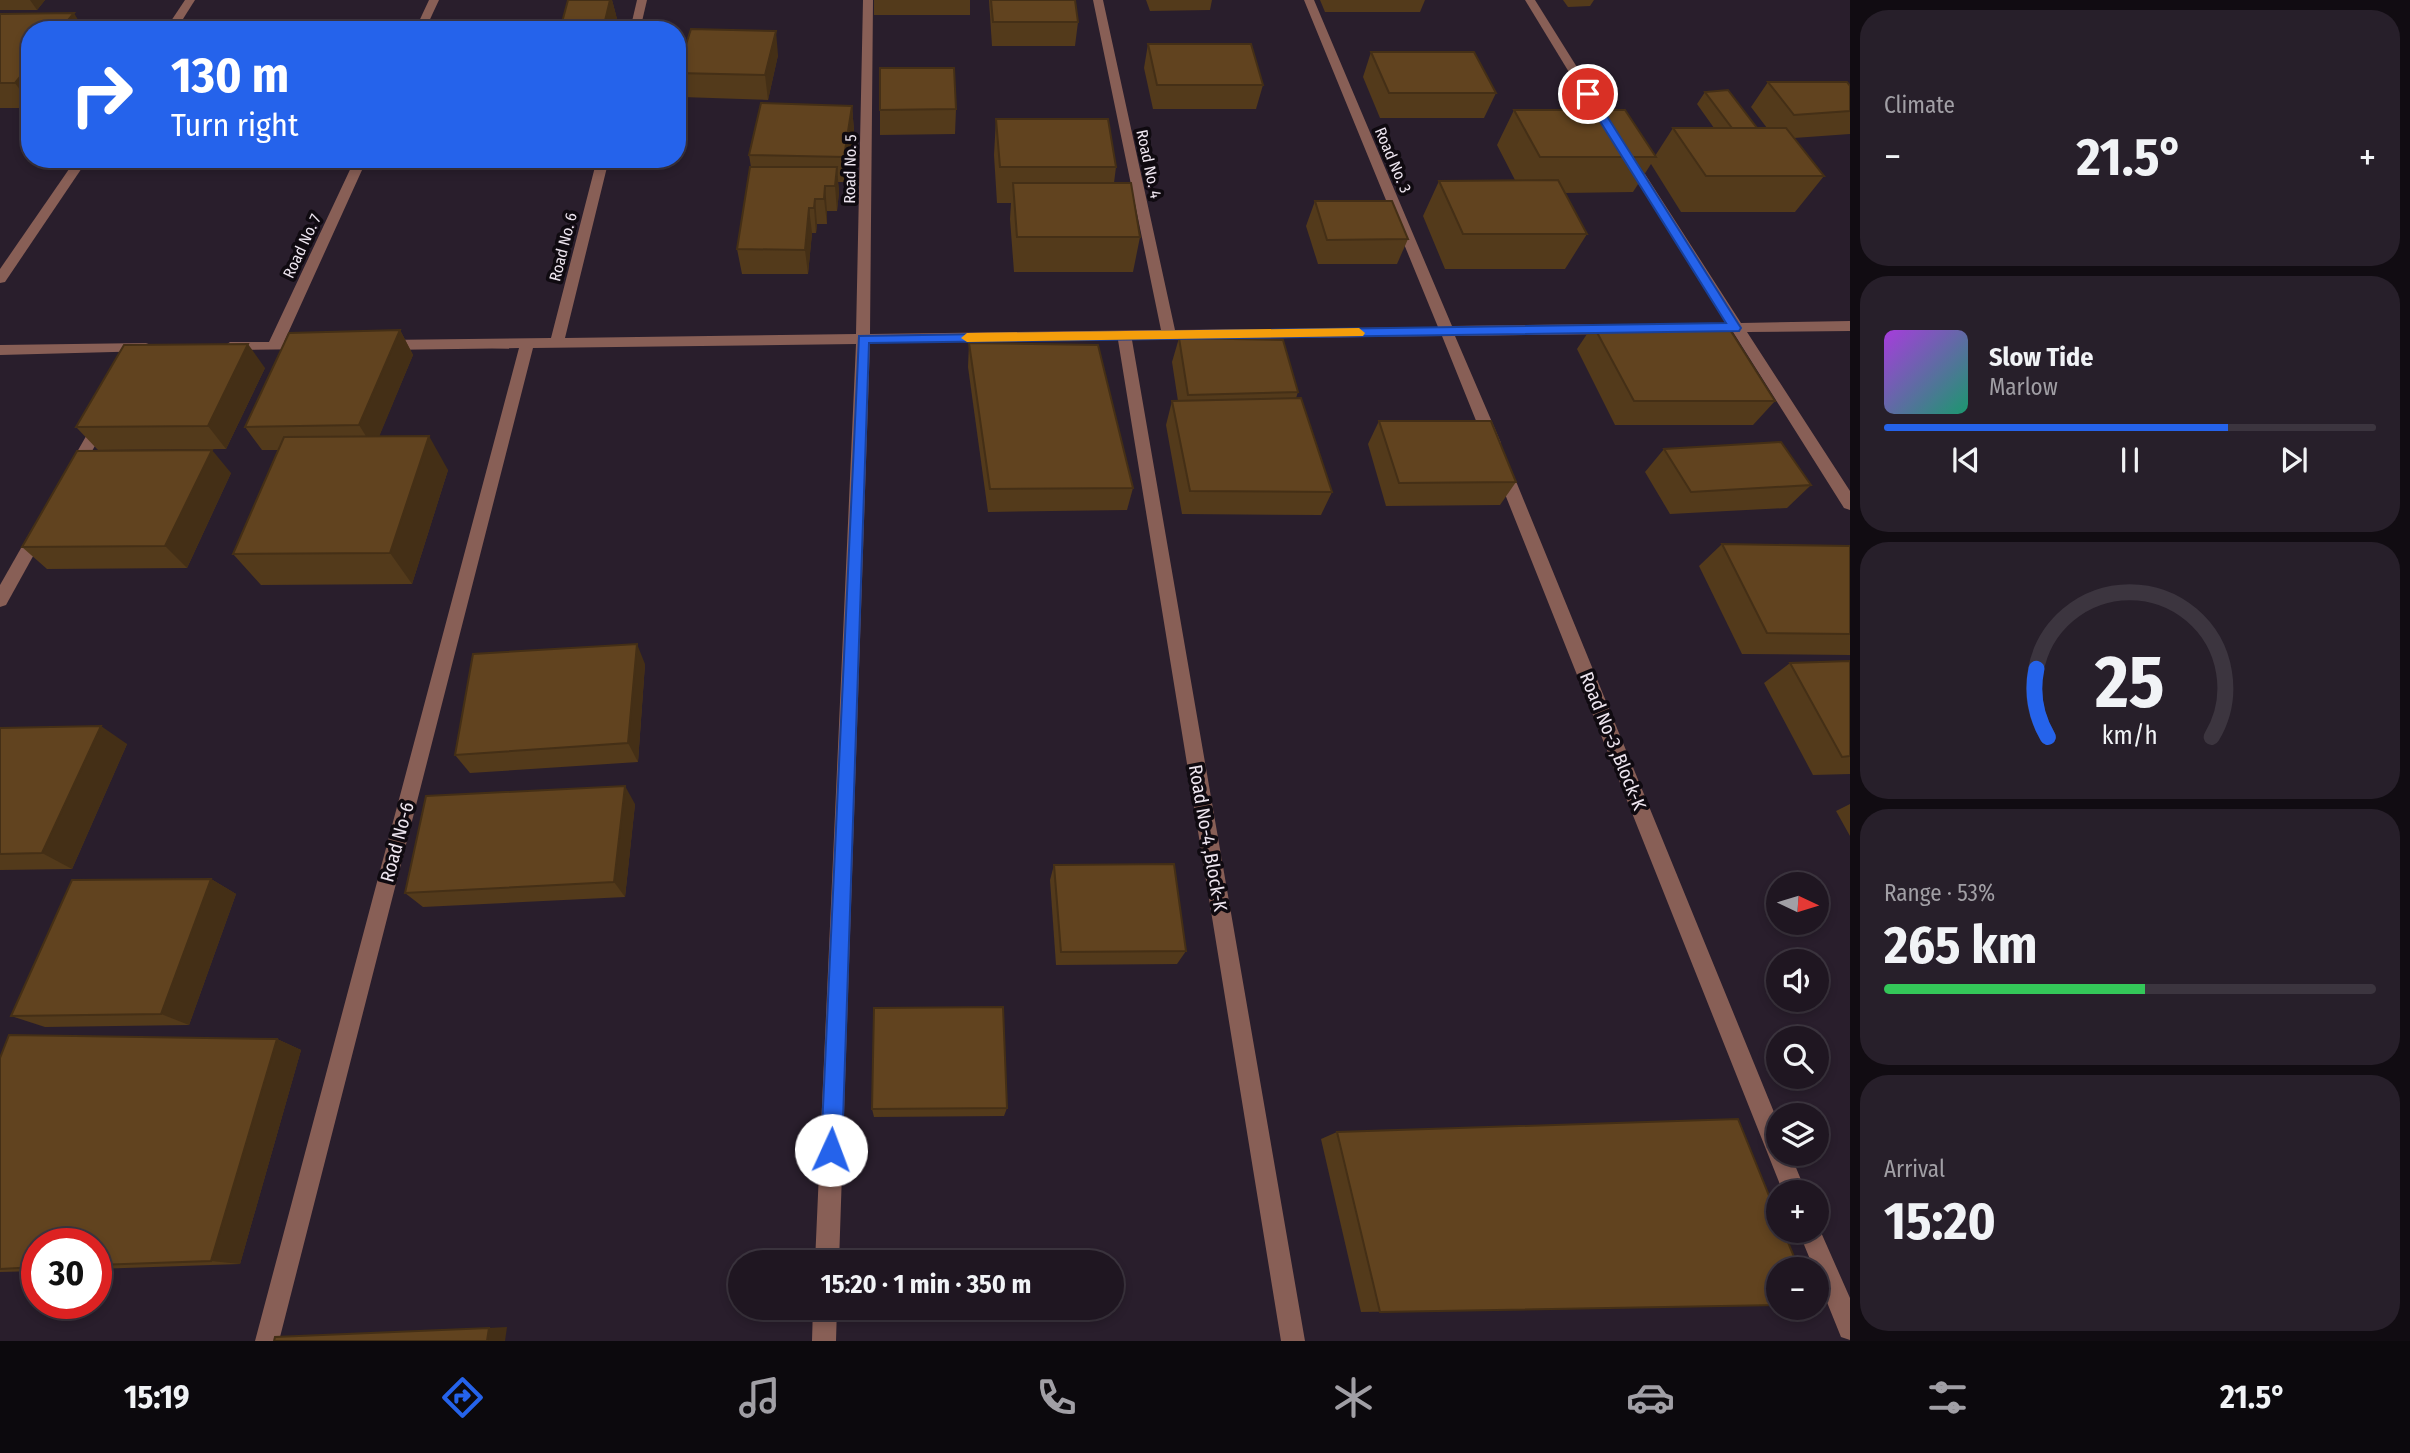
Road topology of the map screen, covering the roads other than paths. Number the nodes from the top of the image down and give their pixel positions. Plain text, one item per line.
1 (190, 0) edge
2 (434, 0) edge
3 (642, 0) edge
4 (868, 0) edge
5 (1098, 0) edge
6 (1309, 0) edge
7 (1530, 0) edge
8 (176, 21) edge
9 (425, 21) edge
10 (637, 21) edge
11 (1617, 140) edge
12 (1625, 152) edge
13 (76, 168) edge
14 (357, 168) edge
15 (601, 168) edge
16 (0, 279) edge
17 (1850, 326) edge
18 (1693, 328) edge
19 (1734, 328) junction
20 (1625, 329) edge
21 (1448, 331) junction
22 (1169, 335) junction
23 (1124, 336) junction
24 (863, 339) junction
25 (557, 343) junction
26 (527, 344) junction
27 (327, 346) edge
28 (368, 346) edge
29 (274, 347) junction
30 (209, 348) edge
31 (0, 350) edge
32 (146, 353) edge
33 (109, 408) edge
34 (68, 480) edge
35 (1850, 504) edge
36 (48, 516) edge
37 (0, 600) edge
38 (1766, 1120) edge
39 (1815, 1243) edge
40 (827, 1250) edge
41 (825, 1320) edge
42 (1850, 1328) edge
43 (267, 1341) edge
44 (824, 1341) edge
45 (1293, 1341) edge

1 - 8 street
2 - 9 street
3 - 10 street
4 - 24 street, Road No. 5
5 - 22 street, Road No. 4
6 - 21 street, Road No. 3
7 - 11 street
12 - 19 street
13 - 16 street
14 - 29 street, Road No. 7
15 - 25 street, Road No. 6
17 - 19 street
18 - 19 street
19 - 35 street
20 - 21 street
21 - 22 street
21 - 38 street, Road No-3 ,Block-K
22 - 23 street
23 - 24 street
23 - 45 street, Road No-4 ,Block-K
24 - 25 street
24 - 40 street, Road No. 5
25 - 26 street
26 - 28 street
26 - 43 street, Road No-6
27 - 29 street
29 - 30 street
31 - 32 street
33 - 34 street
36 - 37 street
39 - 42 street
41 - 44 street

